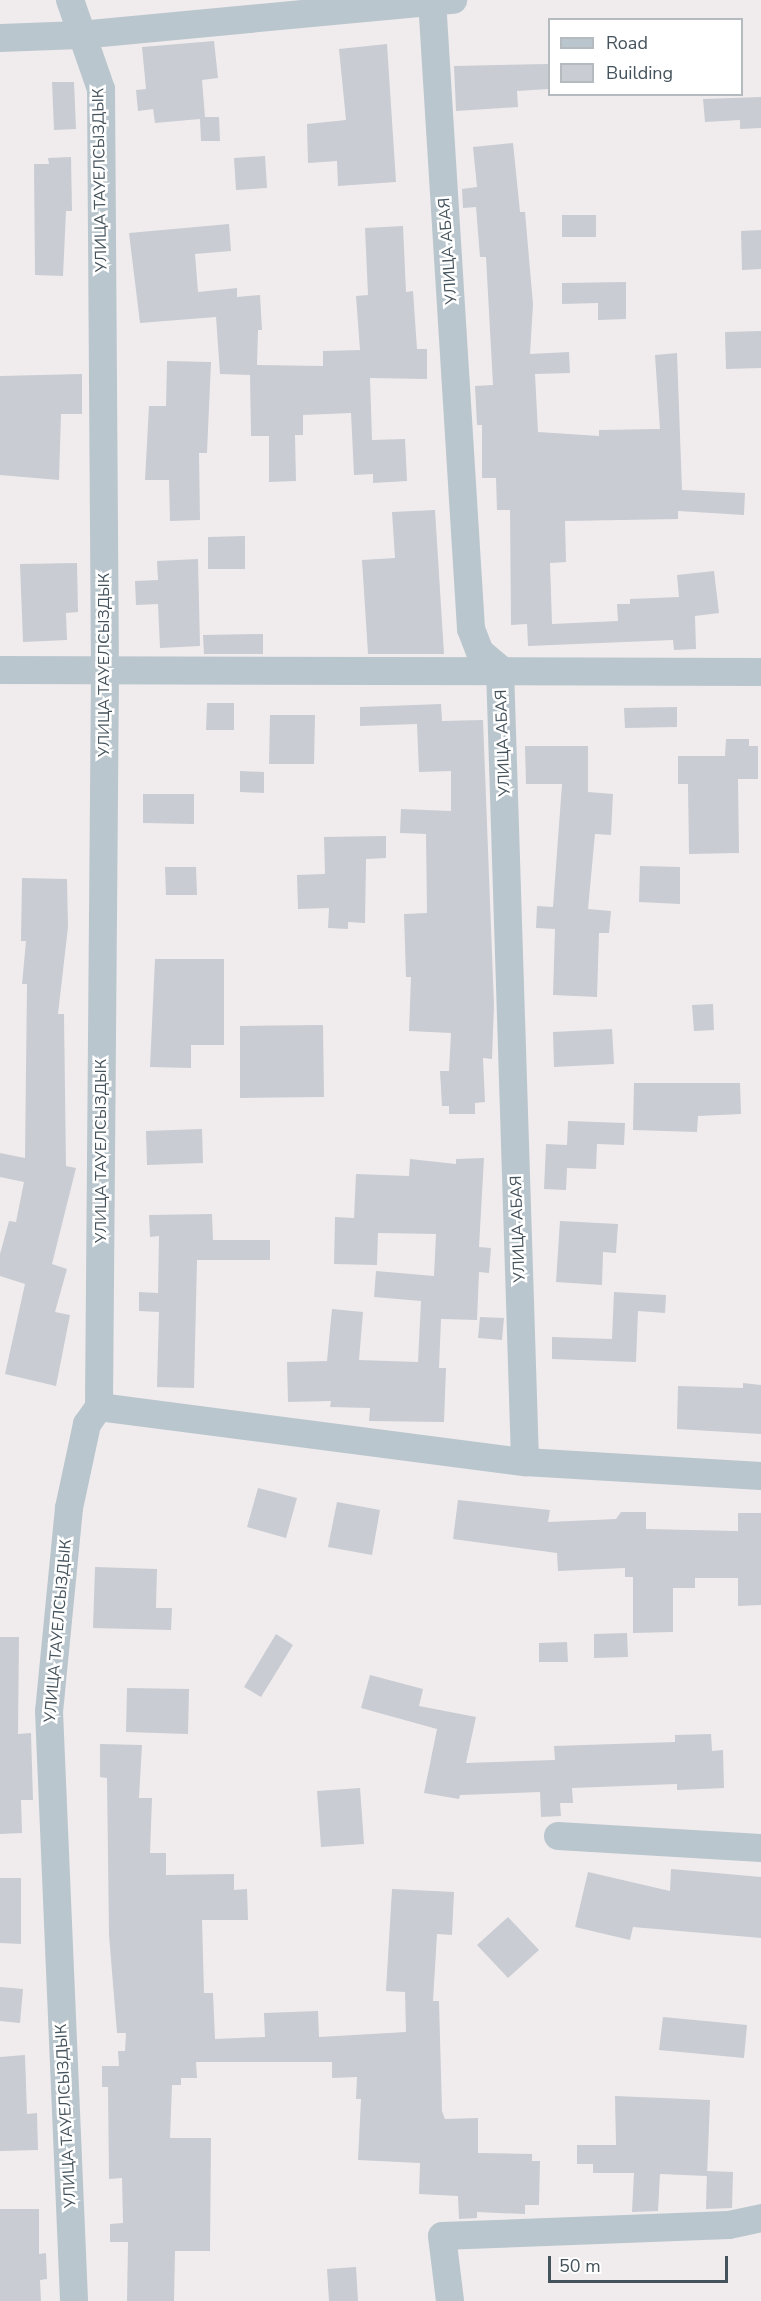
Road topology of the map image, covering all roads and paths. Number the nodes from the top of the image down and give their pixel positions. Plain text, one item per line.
1 (69, 0) edge
2 (439, 1) edge
3 (80, 35) junction
4 (0, 38) edge
5 (500, 669) junction
6 (0, 670) edge
7 (105, 672) junction
8 (761, 672) edge
9 (99, 1407) junction
10 (525, 1462) junction
11 (761, 1476) edge
12 (558, 1836) dead end
13 (761, 1848) edge
14 (761, 2218) edge
15 (74, 2301) edge
16 (450, 2301) edge

1 - 3 street, УЛИЦА ТАУЕЛСЫЗДЫК
2 - 3 street
2 - 5 street, УЛИЦА АБАЯ
3 - 4 street
3 - 7 street, УЛИЦА ТАУЕЛСЫЗДЫК
5 - 7 street
5 - 8 street
5 - 10 street, УЛИЦА АБАЯ
6 - 7 street
7 - 9 street, УЛИЦА ТАУЕЛСЫЗДЫК
9 - 10 street
9 - 15 street, УЛИЦА ТАУЕЛСЫЗДЫК
10 - 11 street
12 - 13 street
14 - 16 street

